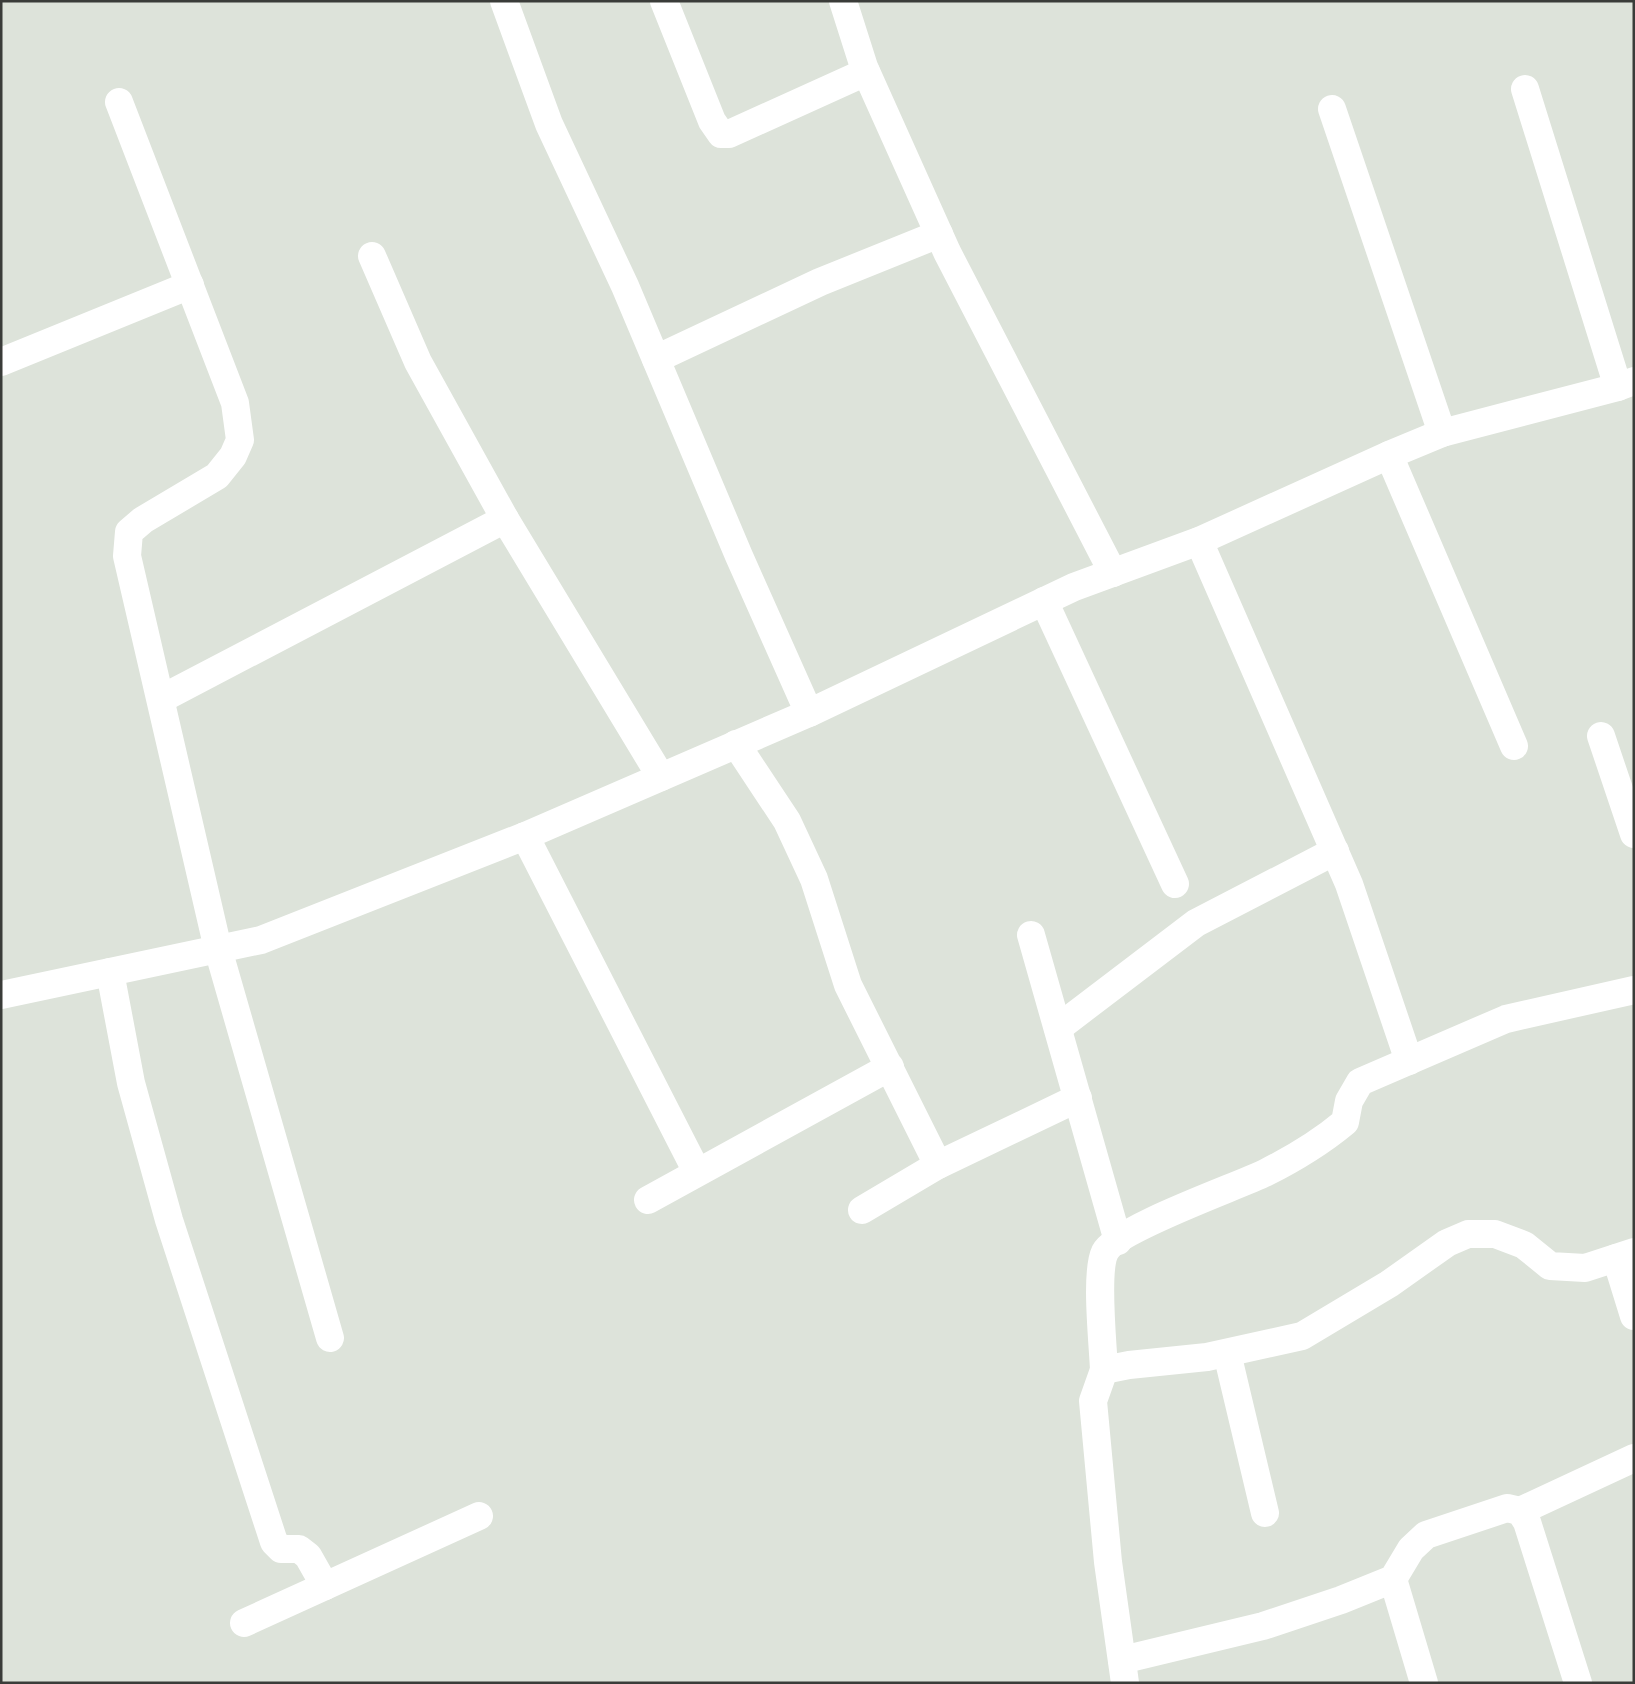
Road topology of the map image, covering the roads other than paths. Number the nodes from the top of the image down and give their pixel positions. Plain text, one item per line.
1 (504, 1) edge
2 (664, 1) edge
3 (843, 1) edge
4 (866, 72) junction
5 (1525, 89) dead end
6 (119, 102) dead end
7 (1332, 109) dead end
8 (938, 234) junction
9 (372, 256) dead end
10 (190, 285) junction
11 (656, 359) junction
12 (1, 362) edge
13 (1626, 384) edge
14 (1442, 433) junction
15 (1389, 455) junction
16 (505, 519) junction
17 (1199, 541) junction
18 (1113, 573) junction
19 (1044, 601) junction
20 (161, 699) junction
21 (809, 713) junction
22 (1602, 736) dead end
23 (736, 744) junction
24 (1514, 746) dead end
25 (661, 776) junction
26 (1634, 834) edge
27 (525, 836) junction
28 (1335, 851) junction
29 (1175, 884) dead end
30 (1031, 935) dead end
31 (218, 949) junction
32 (110, 972) junction
33 (1634, 990) edge
34 (1, 995) edge
35 (1058, 1028) junction
36 (1409, 1061) junction
37 (890, 1067) junction
38 (1078, 1098) junction
39 (938, 1166) junction
40 (697, 1172) junction
41 (648, 1200) dead end
42 (862, 1210) dead end
43 (1118, 1241) junction
44 (1625, 1255) edge
45 (1634, 1316) edge
46 (330, 1338) dead end
47 (1228, 1353) junction
48 (1104, 1370) junction
49 (1634, 1458) edge
50 (1520, 1511) junction
51 (1265, 1513) dead end
52 (479, 1516) dead end
53 (1393, 1579) junction
54 (325, 1586) junction
55 (244, 1622) dead end
56 (1124, 1671) edge
57 (1424, 1683) edge
58 (1578, 1683) edge

1 - 11 street
2 - 4 street
3 - 4 street
4 - 8 street
5 - 13 street
6 - 10 street
7 - 14 street
8 - 11 street
8 - 18 street
9 - 16 street
10 - 12 street
10 - 20 street
11 - 21 street
13 - 14 street
14 - 15 street
15 - 17 street
15 - 24 street
16 - 20 street
16 - 25 street
17 - 18 street
17 - 28 street
18 - 19 street
19 - 21 street
19 - 29 street
20 - 31 street
21 - 23 street
22 - 26 street
23 - 25 street
23 - 37 street
25 - 27 street
27 - 31 street
27 - 40 street
28 - 35 street
28 - 36 street
30 - 35 street
31 - 32 street
31 - 46 street
32 - 34 street
32 - 54 street
33 - 36 street
35 - 38 street
36 - 43 street
37 - 39 street
37 - 40 street
38 - 39 street
38 - 43 street
39 - 42 street
40 - 41 street
43 - 48 street
44 - 45 street
44 - 47 street
47 - 48 street
47 - 51 street
48 - 56 street
49 - 50 street
50 - 53 street
50 - 58 street
52 - 54 street
53 - 56 street
53 - 57 street
54 - 55 street

